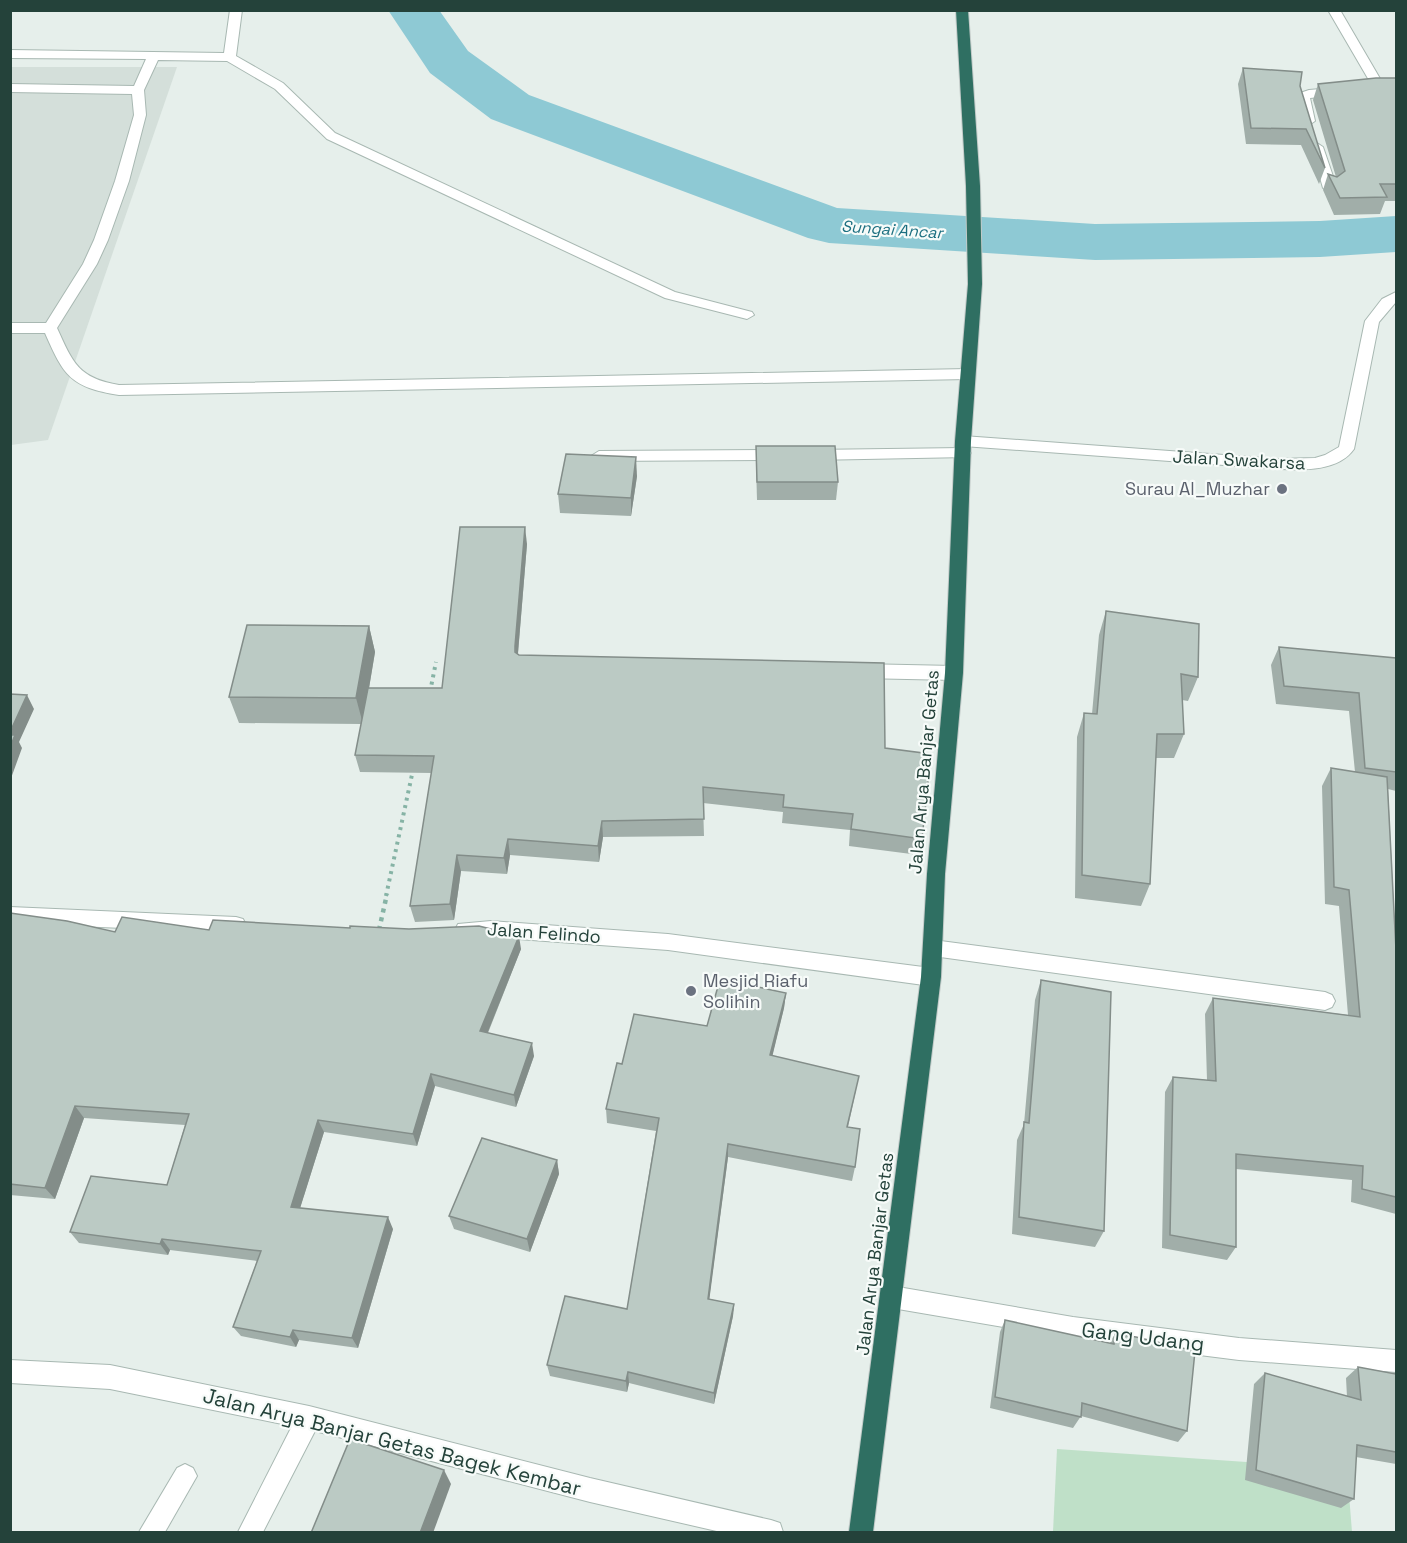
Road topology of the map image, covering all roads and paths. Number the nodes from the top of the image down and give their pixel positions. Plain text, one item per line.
1 (236, 10) edge
2 (962, 10) edge
3 (1334, 10) edge
4 (10, 54) edge
5 (153, 56) junction
6 (230, 57) junction
7 (10, 88) edge
8 (138, 90) junction
9 (1330, 188) edge
10 (1396, 296) edge
11 (747, 315) dead end
12 (50, 327) junction
13 (10, 328) edge
14 (968, 374) junction
15 (963, 447) junction
16 (579, 457) edge
17 (436, 662) dead end
18 (848, 671) edge
19 (954, 673) junction
20 (429, 697) edge
21 (414, 767) edge
22 (10, 915) edge
23 (252, 926) edge
24 (379, 931) edge
25 (446, 931) edge
26 (933, 948) junction
27 (931, 977) junction
28 (1325, 1001) dead end
29 (892, 1298) junction
30 (1396, 1362) edge
31 (10, 1371) edge
32 (309, 1418) junction
33 (185, 1476) dead end
34 (151, 1533) edge
35 (250, 1533) edge
36 (771, 1533) edge
37 (861, 1533) edge

1 - 6 street
2 - 14 highway, Jalan Arya Banjar Getas
3 - 9 street
4 - 5 street
5 - 6 street
5 - 8 street
6 - 11 street
7 - 8 street
8 - 12 street
10 - 15 street, Jalan Swakarsa
12 - 13 street
12 - 14 street
14 - 15 highway, Jalan Arya Banjar Getas
15 - 16 street, Jalan Swakarsa
15 - 19 highway, Jalan Arya Banjar Getas
17 - 20 path
18 - 19 street
19 - 26 highway, Jalan Arya Banjar Getas
21 - 24 path
22 - 23 street
25 - 27 street, Jalan Felindo
26 - 27 highway, Jalan Arya Banjar Getas
26 - 28 street
27 - 29 highway, Jalan Arya Banjar Getas
29 - 30 street, Gang Udang
29 - 37 highway, Jalan Arya Banjar Getas
31 - 32 street, Jalan Arya Banjar Getas Bagek Kembar
32 - 35 street
32 - 36 street, Jalan Arya Banjar Getas Bagek Kembar
33 - 34 street

